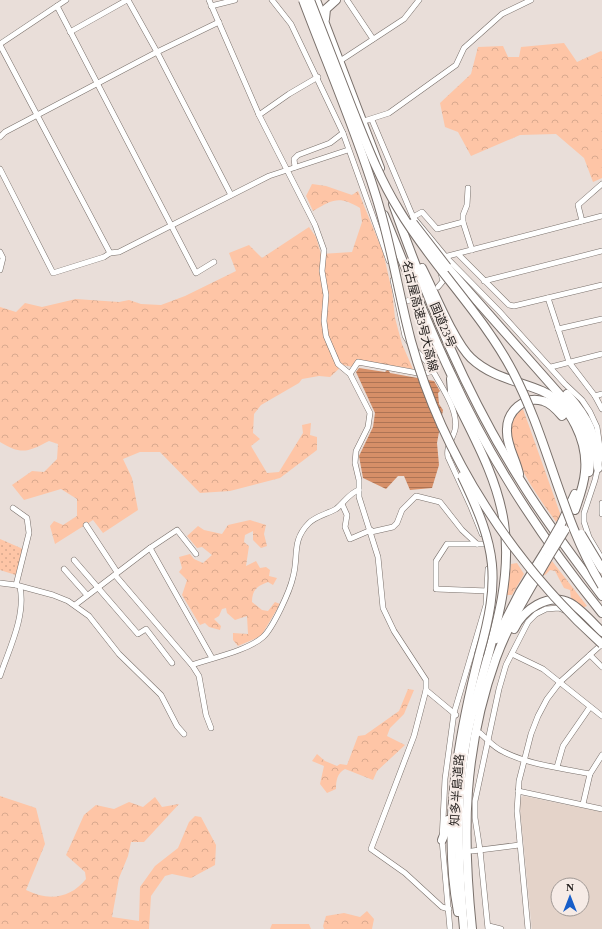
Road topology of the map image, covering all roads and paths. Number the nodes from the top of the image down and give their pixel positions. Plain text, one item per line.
1 (66, 0) edge
2 (127, 0) edge
3 (209, 0) edge
4 (235, 0) edge
5 (272, 0) edge
6 (302, 0) edge
7 (310, 0) edge
8 (316, 0) edge
9 (336, 0) edge
10 (346, 0) edge
11 (419, 0) edge
12 (531, 0) edge
13 (57, 6) junction
14 (211, 6) junction
15 (220, 22) junction
16 (328, 31) junction
17 (70, 32) junction
18 (373, 39) junction
19 (0, 44) edge
20 (157, 52) junction
21 (340, 61) junction
22 (318, 77) junction
23 (98, 83) junction
24 (260, 115) junction
25 (36, 116) junction
26 (368, 120) junction
27 (343, 133) junction
28 (0, 137) edge
29 (348, 150) junction
30 (295, 167) junction
31 (0, 169) edge
32 (288, 170) junction
33 (602, 184) edge
34 (468, 188) dead end
35 (231, 195) junction
36 (399, 210) junction
37 (602, 216) edge
38 (413, 217) junction
39 (399, 220) junction
40 (582, 221) junction
41 (463, 222) junction
42 (171, 226) junction
43 (472, 250) junction
44 (602, 251) edge
45 (0, 252) edge
46 (110, 253) junction
47 (458, 254) junction
48 (446, 257) junction
49 (214, 262) dead end
50 (0, 270) edge
51 (484, 281) junction
52 (602, 285) edge
53 (438, 287) dead end
54 (548, 298) junction
55 (410, 300) dead end
56 (397, 304) junction
57 (602, 319) edge
58 (558, 329) junction
59 (602, 354) edge
60 (533, 359) junction
61 (569, 362) junction
62 (551, 367) junction
63 (433, 371) junction
64 (350, 374) junction
65 (451, 374) junction
66 (602, 394) edge
67 (595, 396) junction
68 (432, 405) junction
69 (602, 409) edge
70 (598, 468) junction
71 (522, 484) junction
72 (556, 485) junction
73 (359, 490) junction
74 (342, 504) junction
75 (602, 505) edge
76 (13, 508) dead end
77 (575, 510) junction
78 (602, 514) edge
79 (86, 525) dead end
80 (563, 527) junction
81 (371, 531) junction
82 (478, 544) junction
83 (485, 544) junction
84 (150, 548) junction
85 (547, 553) junction
86 (196, 554) dead end
87 (602, 559) edge
88 (74, 560) dead end
89 (64, 569) dead end
90 (602, 569) edge
91 (116, 573) junction
92 (0, 583) edge
93 (18, 586) junction
94 (602, 586) edge
95 (97, 588) junction
96 (488, 591) junction
97 (551, 593) junction
98 (87, 595) junction
99 (602, 596) edge
100 (75, 605) junction
101 (602, 613) edge
102 (602, 632) edge
103 (602, 643) edge
104 (602, 650) edge
105 (512, 654) junction
106 (590, 655) junction
107 (496, 657) junction
108 (212, 658) junction
109 (172, 662) dead end
110 (192, 665) junction
111 (602, 667) edge
112 (484, 669) junction
113 (0, 676) edge
114 (560, 682) junction
115 (426, 690) junction
116 (468, 701) junction
117 (590, 707) junction
118 (456, 714) junction
119 (602, 716) edge
120 (212, 728) dead end
121 (480, 733) dead end
122 (184, 734) dead end
123 (488, 740) junction
124 (602, 756) edge
125 (524, 760) junction
126 (557, 767) junction
127 (590, 774) junction
128 (518, 791) junction
129 (583, 804) junction
130 (602, 808) edge
131 (442, 840) junction
132 (519, 846) junction
133 (480, 850) junction
134 (472, 851) dead end
135 (449, 909) junction
136 (488, 928) edge
137 (450, 929) edge
138 (460, 929) edge
139 (464, 929) edge
140 (472, 929) edge
141 (500, 929) edge
142 (528, 929) edge

1 - 13 street
2 - 17 street
2 - 20 street
3 - 14 street
4 - 14 street
5 - 22 street
6 - 65 highway, 国道23号
6 - 68 highway, 名古屋高速3号大高線, bridge
7 - 36 highway, 名古屋高速3号大高線, bridge
8 - 16 highway, 国道23号
9 - 16 highway
10 - 18 street
11 - 18 street
12 - 26 street
13 - 17 street
13 - 19 street
14 - 15 street
15 - 20 street
15 - 24 street
16 - 21 highway, 国道23号
17 - 23 street
18 - 21 street
19 - 25 street
20 - 23 street
20 - 35 street
21 - 26 highway, 国道23号
22 - 24 street
22 - 27 street
23 - 25 street
23 - 42 street
24 - 32 street
25 - 28 street
25 - 46 street
26 - 38 street
26 - 39 highway, 国道23号
27 - 29 street
27 - 30 street
29 - 30 street
29 - 56 street
30 - 32 street
31 - 46 street
32 - 35 street
32 - 64 street
33 - 40 street
34 - 41 street
35 - 42 street
36 - 60 highway, bridge
36 - 72 highway, 名古屋高速3号大高線, bridge
37 - 40 street
38 - 41 street
38 - 48 street
39 - 71 highway, 国道23号
39 - 77 highway
40 - 43 street
41 - 43 street
42 - 46 street
42 - 49 street
43 - 47 street
44 - 51 street
45 - 50 street
47 - 48 street
47 - 51 street
48 - 53 street
48 - 62 street
51 - 54 street
52 - 54 street
54 - 58 street
55 - 56 street
56 - 63 street
57 - 58 street
58 - 61 street
59 - 61 street
60 - 70 highway
60 - 77 highway
61 - 62 street
61 - 67 street
62 - 70 street
63 - 64 street
63 - 83 street
64 - 73 street
65 - 101 highway, 国道23号
65 - 112 highway
66 - 67 street
67 - 69 street
68 - 97 highway, 名古屋高速3号大高線, bridge
68 - 116 highway, bridge
70 - 87 street
71 - 80 highway
71 - 99 highway, 国道23号
72 - 90 highway, bridge
72 - 94 highway, 名古屋高速3号大高線, bridge
73 - 74 street
73 - 81 street
74 - 81 street
74 - 108 street
75 - 78 street
76 - 93 street
77 - 80 highway
79 - 91 street
80 - 85 highway, bridge
81 - 82 street
81 - 115 street
82 - 83 street
82 - 96 street
83 - 96 street
84 - 86 street
84 - 91 street
84 - 108 street
85 - 107 highway, 知多半島道路
85 - 112 highway
88 - 95 street
89 - 98 street
91 - 95 street
91 - 110 street
92 - 93 street
93 - 100 street
93 - 113 street
95 - 98 street
95 - 109 street
96 - 118 street
97 - 103 highway, 名古屋高速3号大高線, bridge
97 - 104 highway, bridge
98 - 100 street
100 - 122 street
102 - 107 highway
103 - 105 street
103 - 106 street
105 - 114 street
105 - 123 street
106 - 111 street
106 - 114 street
107 - 140 highway, 知多半島道路
108 - 110 street
110 - 120 street
112 - 139 highway, 知多半島道路
114 - 117 street
114 - 125 street
115 - 118 street
115 - 135 street
116 - 131 highway
116 - 138 highway
117 - 119 street
117 - 126 street
118 - 131 street
121 - 123 street
123 - 125 street
123 - 133 street
124 - 127 street
125 - 126 street
125 - 128 street
126 - 127 street
127 - 129 street
128 - 129 street
128 - 132 street
129 - 130 street
131 - 135 street
132 - 133 street
132 - 142 street
133 - 134 street
133 - 136 street
135 - 137 street
136 - 141 street

